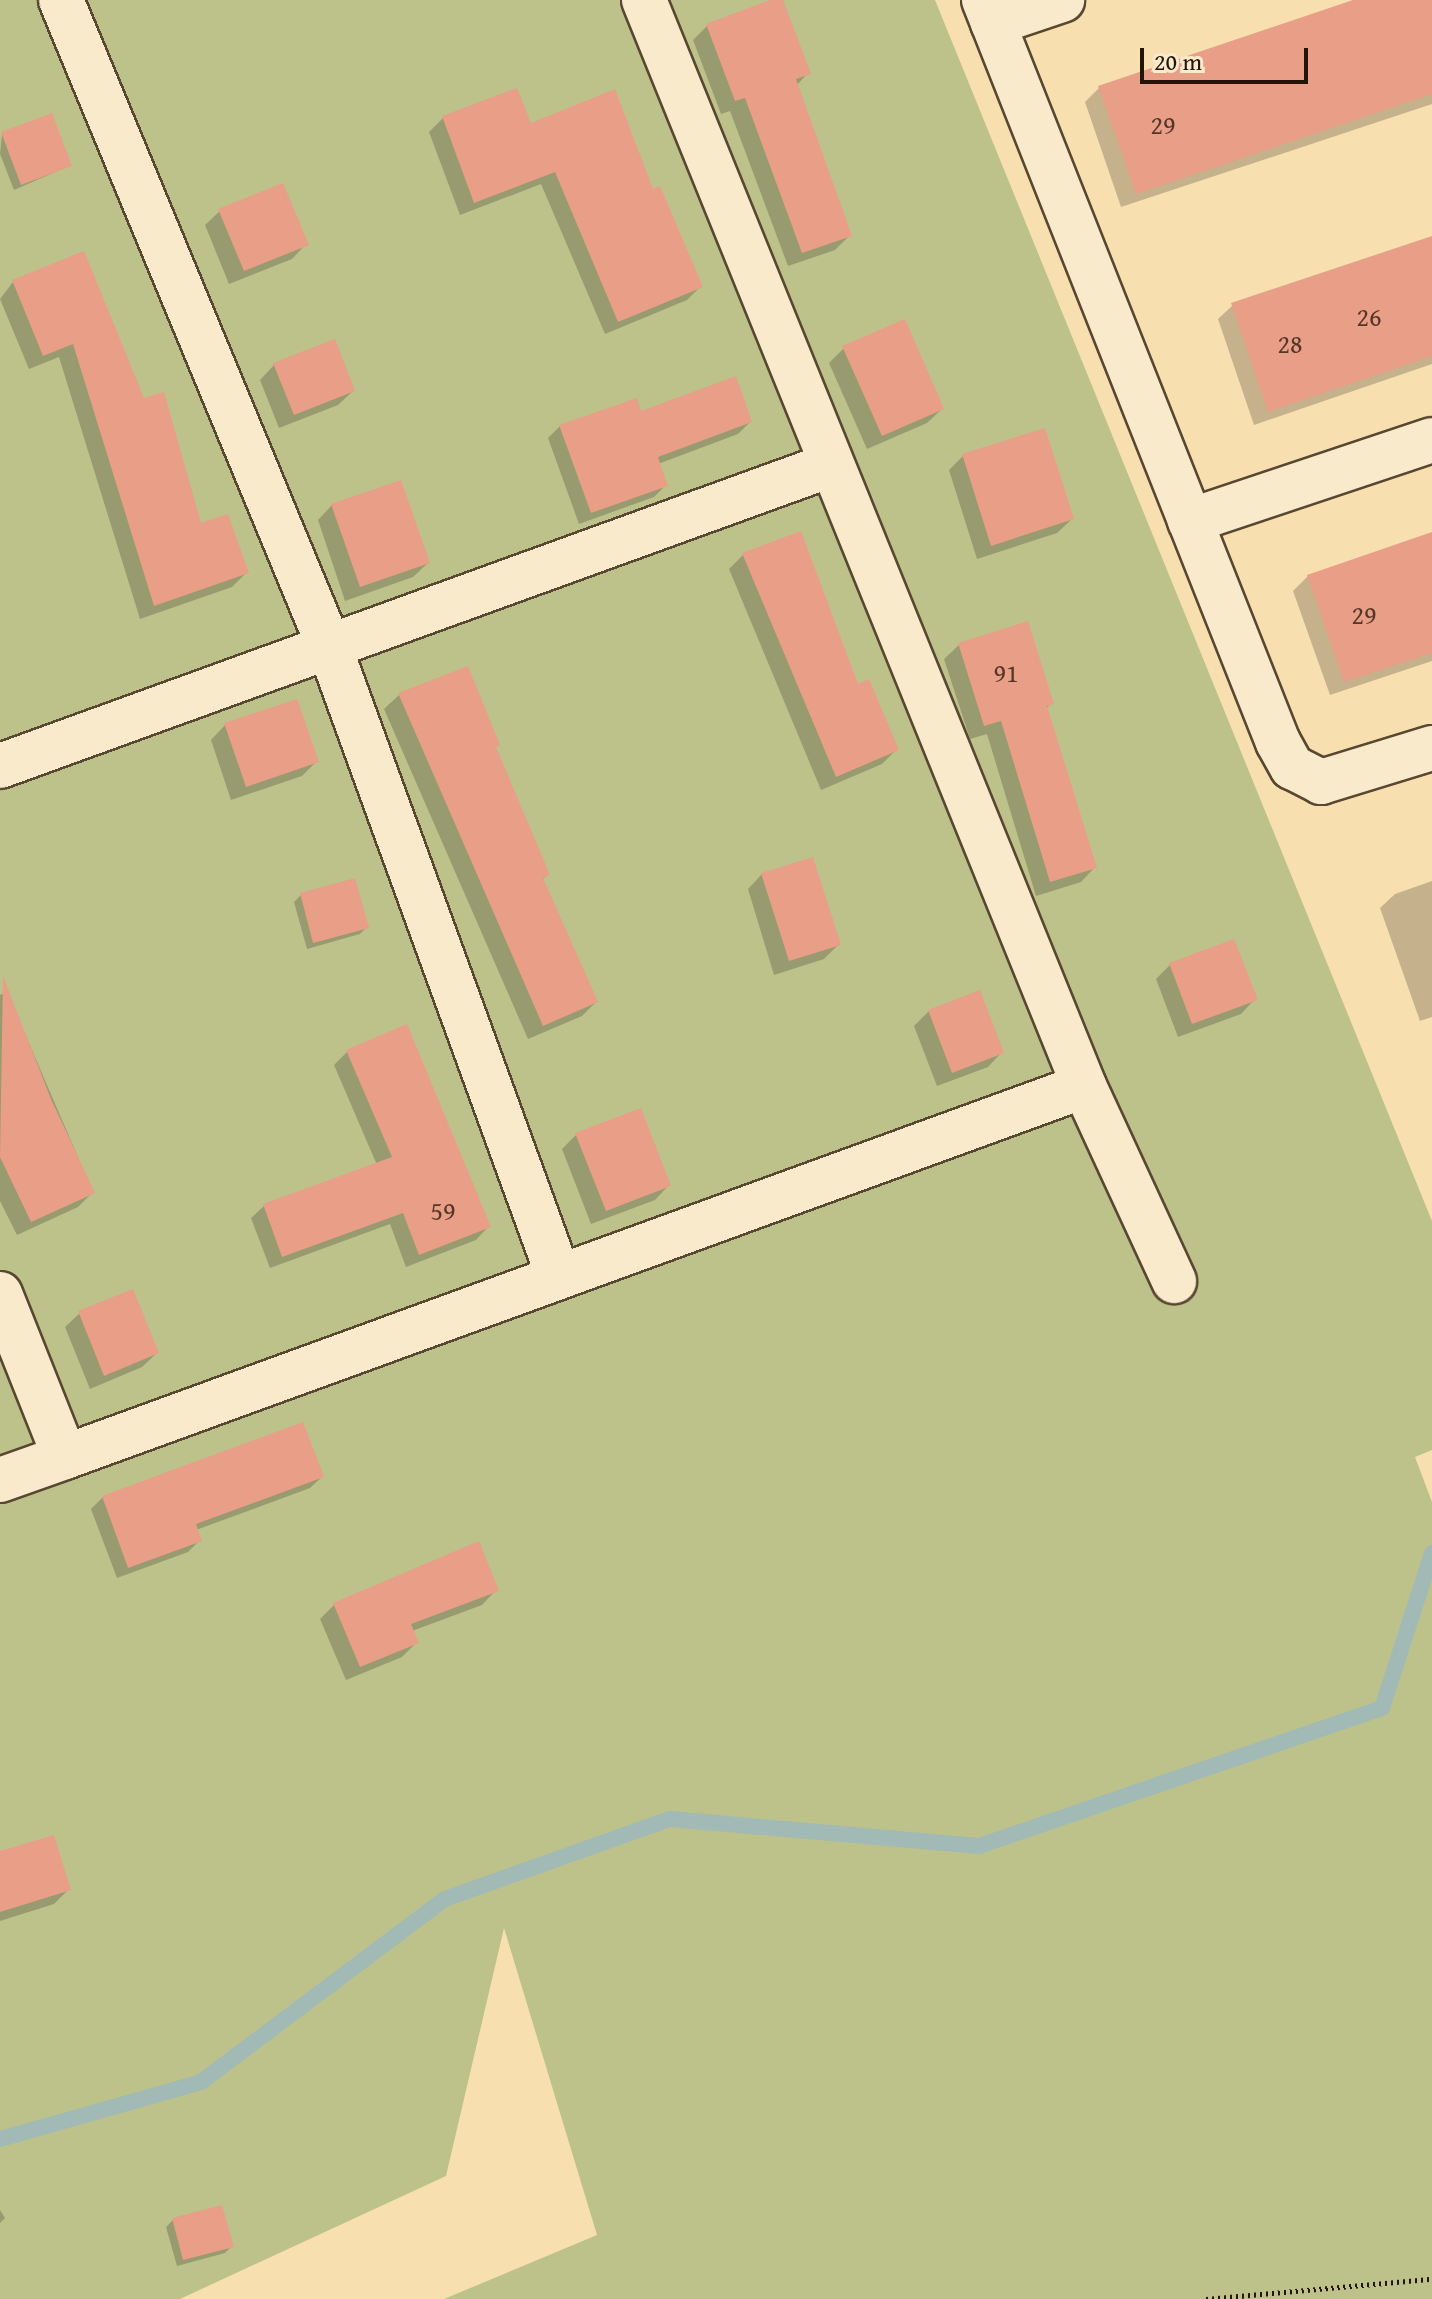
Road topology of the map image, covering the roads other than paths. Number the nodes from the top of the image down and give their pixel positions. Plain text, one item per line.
1 (61, 0) edge
2 (644, 0) edge
3 (1062, 0) edge
4 (989, 12) edge
5 (1432, 440) edge
6 (830, 465) junction
7 (1190, 521) junction
8 (329, 646) junction
9 (1432, 748) edge
10 (0, 766) edge
11 (1084, 1086) junction
12 (558, 1275) junction
13 (1174, 1281) dead end
14 (0, 1294) edge
15 (65, 1457) junction
16 (0, 1480) edge

1 - 8 street
2 - 6 street
3 - 4 street
4 - 7 street
5 - 7 street
6 - 8 street
6 - 11 street
7 - 9 street
8 - 10 street
8 - 12 street
11 - 12 street
11 - 13 street
12 - 15 street
14 - 15 street
15 - 16 street

